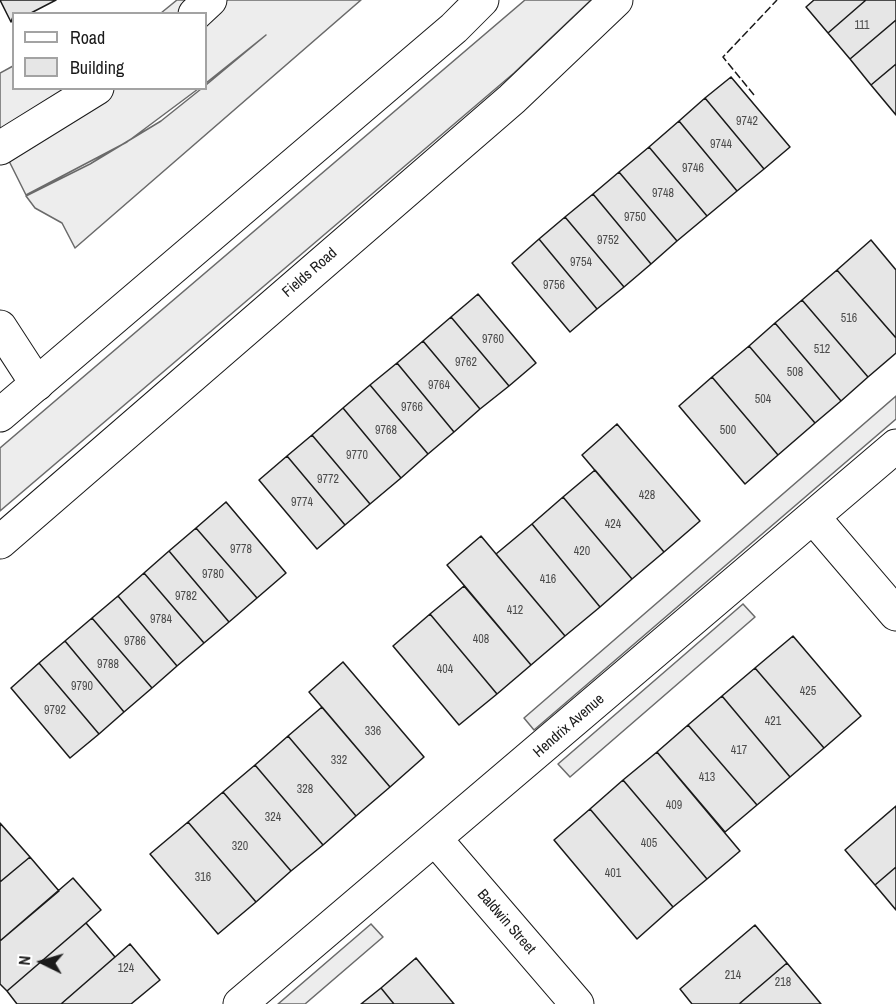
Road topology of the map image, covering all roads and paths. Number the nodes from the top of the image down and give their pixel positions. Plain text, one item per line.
1 (210, 0) edge
2 (482, 0) edge
3 (616, 0) edge
4 (197, 12) edge
5 (94, 90) edge
6 (0, 148) edge
7 (0, 327) edge
8 (37, 384) junction
9 (0, 415) edge
10 (896, 446) edge
11 (813, 518) junction
12 (0, 542) edge
13 (896, 614) edge
14 (435, 840) junction
15 (240, 1004) edge
16 (577, 1004) edge

1 - 4 main road
2 - 8 main road
3 - 12 main road, Fields Road
5 - 6 main road
7 - 8 main road
8 - 9 main road
10 - 11 main road, Hendrix Avenue
11 - 13 main road
11 - 14 main road, Hendrix Avenue
14 - 15 main road, Hendrix Avenue
14 - 16 main road, Baldwin Street

